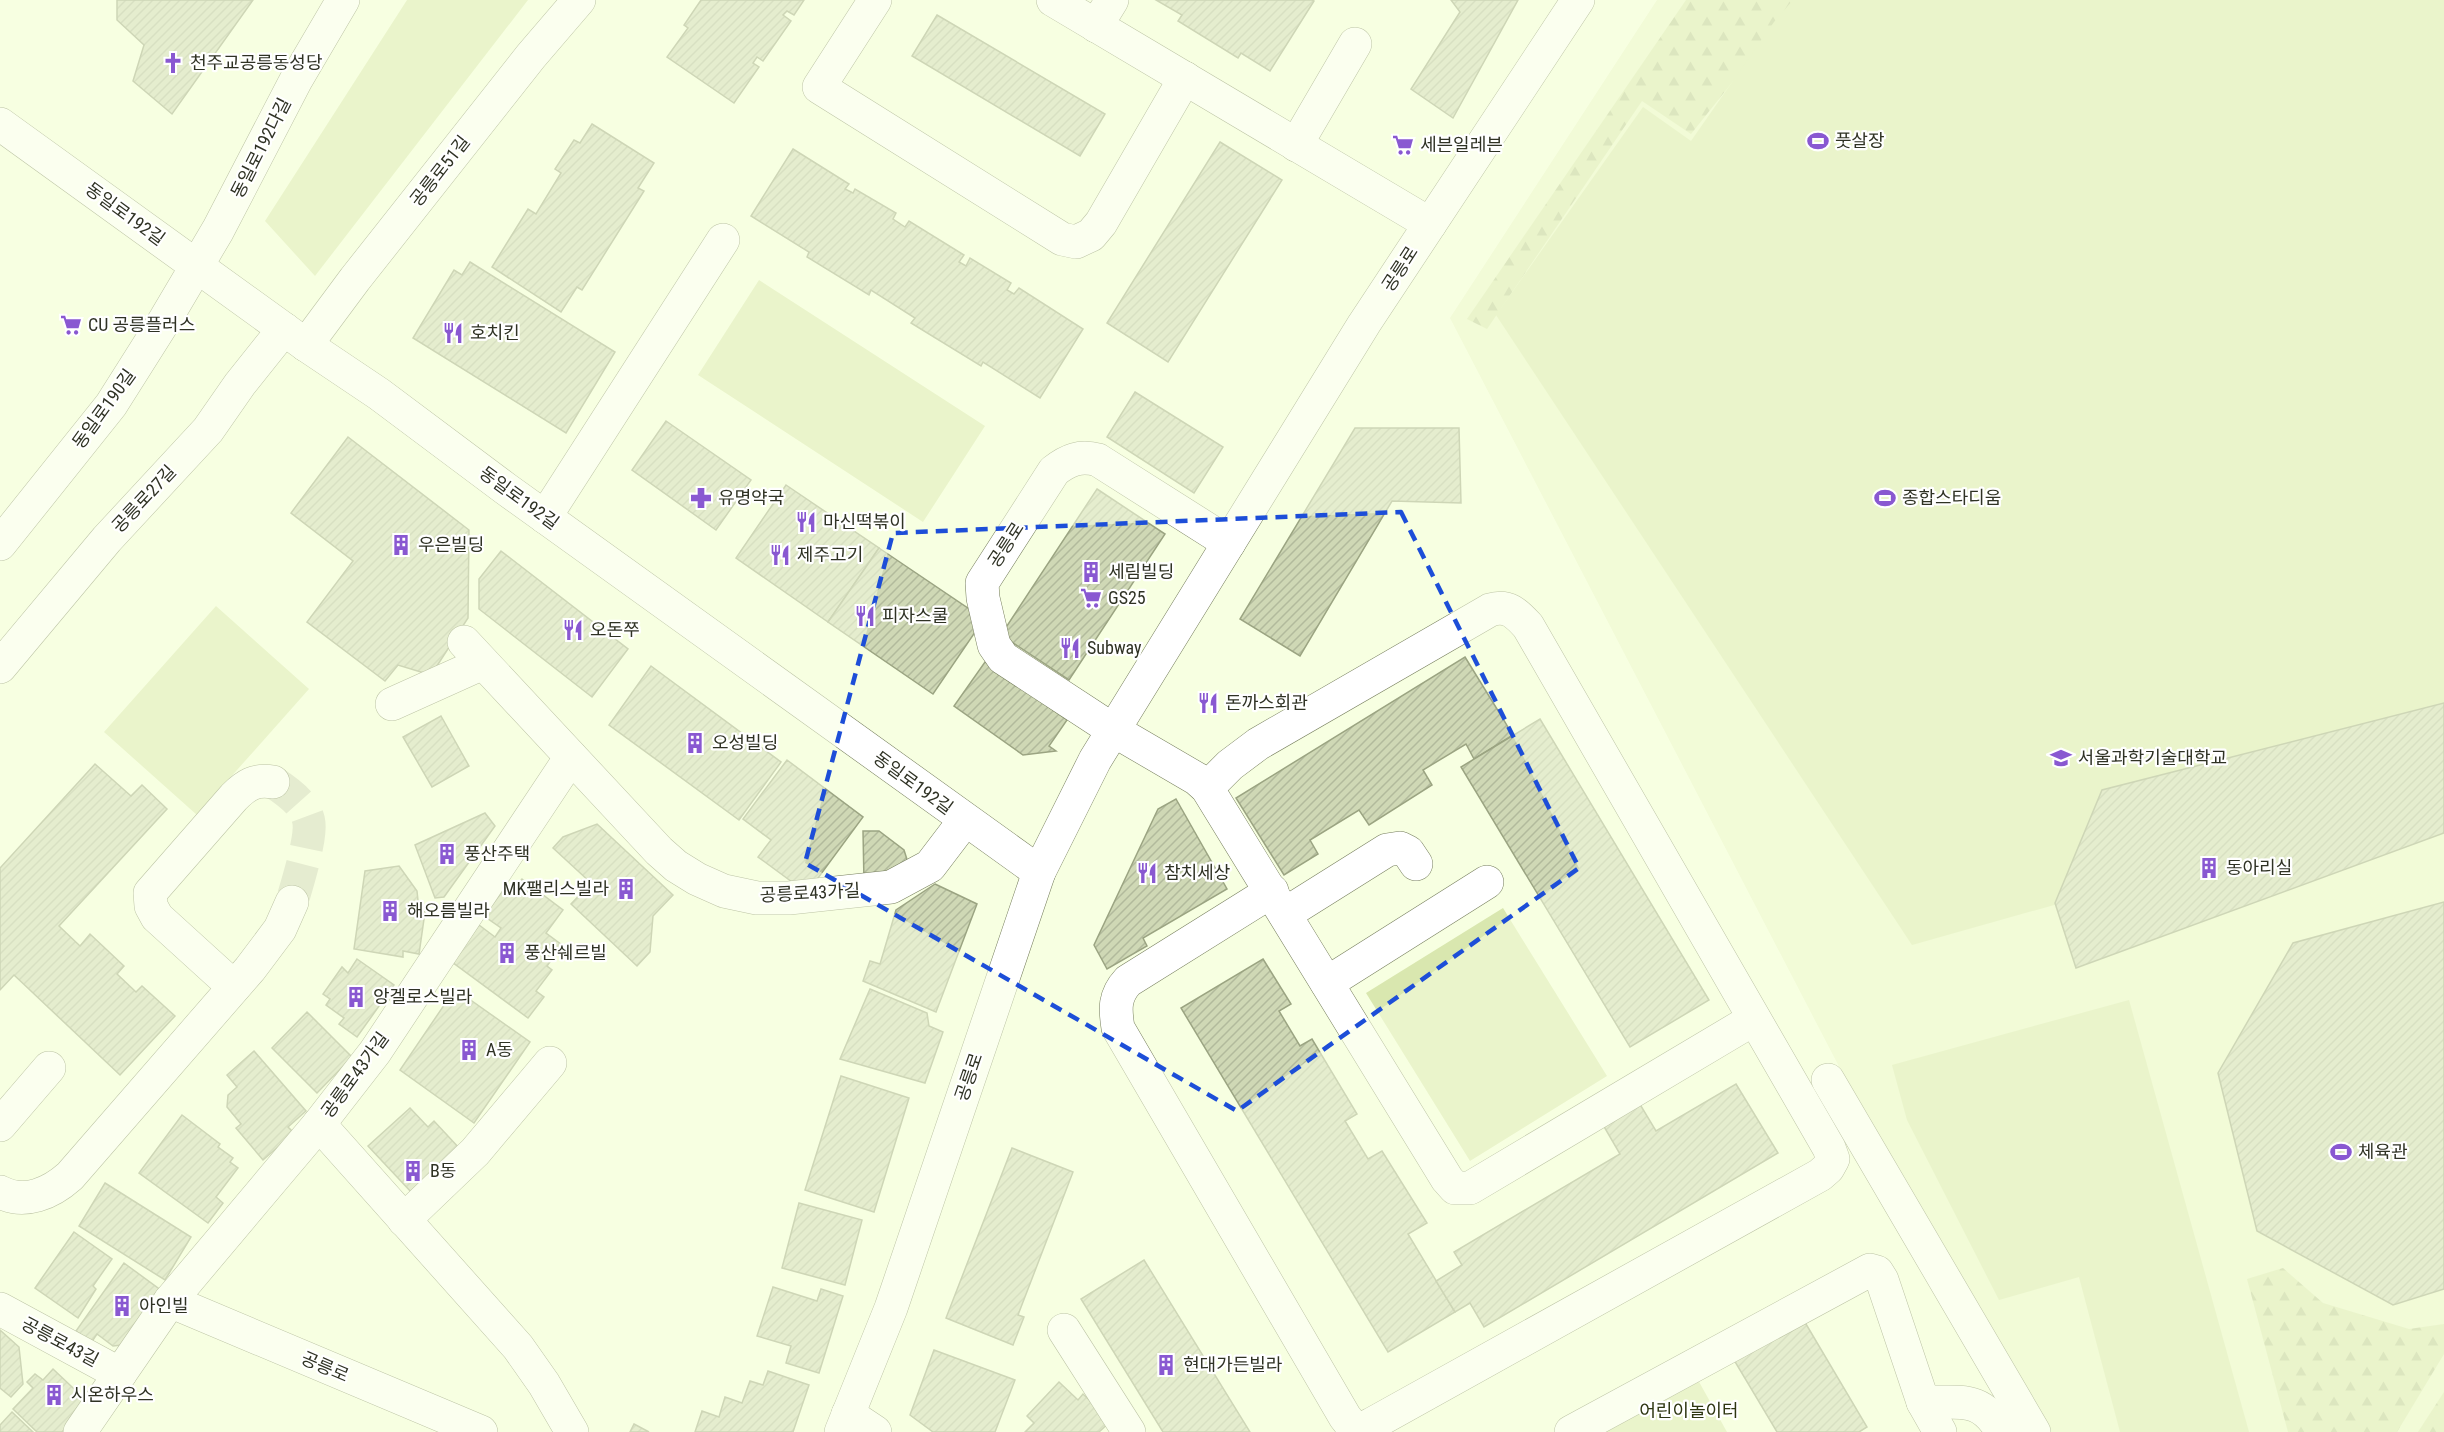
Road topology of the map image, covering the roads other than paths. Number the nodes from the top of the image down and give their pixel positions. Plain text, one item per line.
1 (343, 0) edge
2 (579, 0) edge
3 (874, 0) edge
4 (1053, 0) edge
5 (1578, 0) edge
6 (1104, 13) edge
7 (1355, 44) dead end
8 (1185, 78) junction
9 (0, 124) edge
10 (1296, 145) junction
11 (1430, 224) junction
12 (723, 240) dead end
13 (197, 266) junction
14 (295, 337) junction
15 (545, 517) junction
16 (1229, 543) junction
17 (0, 544) edge
18 (0, 667) edge
19 (392, 704) dead end
20 (1113, 730) junction
21 (572, 757) junction
22 (273, 782) dead end
23 (1208, 788) junction
24 (965, 820) junction
25 (1416, 864) dead end
26 (1039, 872) junction
27 (1487, 882) dead end
28 (292, 902) tunnel mouth
29 (1278, 903) junction
30 (1327, 983) junction
31 (234, 987) junction
32 (1754, 1019) junction
33 (550, 1064) dead end
34 (49, 1068) dead end
35 (1828, 1080) dead end
36 (319, 1124) junction
37 (0, 1125) edge
38 (0, 1192) edge
39 (404, 1220) junction
40 (170, 1301) junction
41 (0, 1310) edge
42 (1064, 1330) dead end
43 (120, 1374) junction
44 (1923, 1402) junction
45 (845, 1423) edge
46 (80, 1432) edge
47 (481, 1432) edge
48 (572, 1432) edge
49 (875, 1432) edge
50 (1129, 1432) edge
51 (1571, 1432) edge
52 (1908, 1432) edge
53 (1940, 1432) edge
54 (2002, 1432) edge
55 (2034, 1432) edge

1 - 13 street, 동일로192다길
2 - 14 street, 공릉로51길
3 - 8 street
4 - 6 street
5 - 11 street, 공릉로
6 - 8 street
7 - 10 street
8 - 10 street
9 - 13 street, 동일로192길
10 - 11 street
11 - 16 street, 공릉로
12 - 15 street
13 - 14 street, 동일로192길
13 - 17 street, 동일로190길
14 - 15 street, 동일로192길
14 - 18 street, 공릉로27길
15 - 24 street, 동일로192길
16 - 20 street, 공릉로
16 - 20 street, 공릉로
19 - 21 street, 공릉로43가길
20 - 23 street
20 - 26 street, 공릉로
21 - 24 street, 공릉로43가길
21 - 36 street, 공릉로43가길
22 - 31 street
23 - 29 street
23 - 32 street
24 - 26 street, 동일로192길
25 - 29 street
26 - 45 street, 공릉로
27 - 30 street
28 - 31 street
29 - 30 street
29 - 32 street
30 - 32 street
31 - 38 street
33 - 39 street
34 - 37 street
35 - 55 street
36 - 39 street, 공릉로43가길
36 - 40 street, 공릉로43가길
39 - 48 street, 공릉로43가길
40 - 43 street, 공릉로43가길
40 - 47 street, 공릉로
41 - 43 street, 공릉로43길
42 - 50 street
43 - 46 street, 공릉로43가길
44 - 51 street
44 - 52 street
44 - 53 street
44 - 54 street
45 - 49 street

